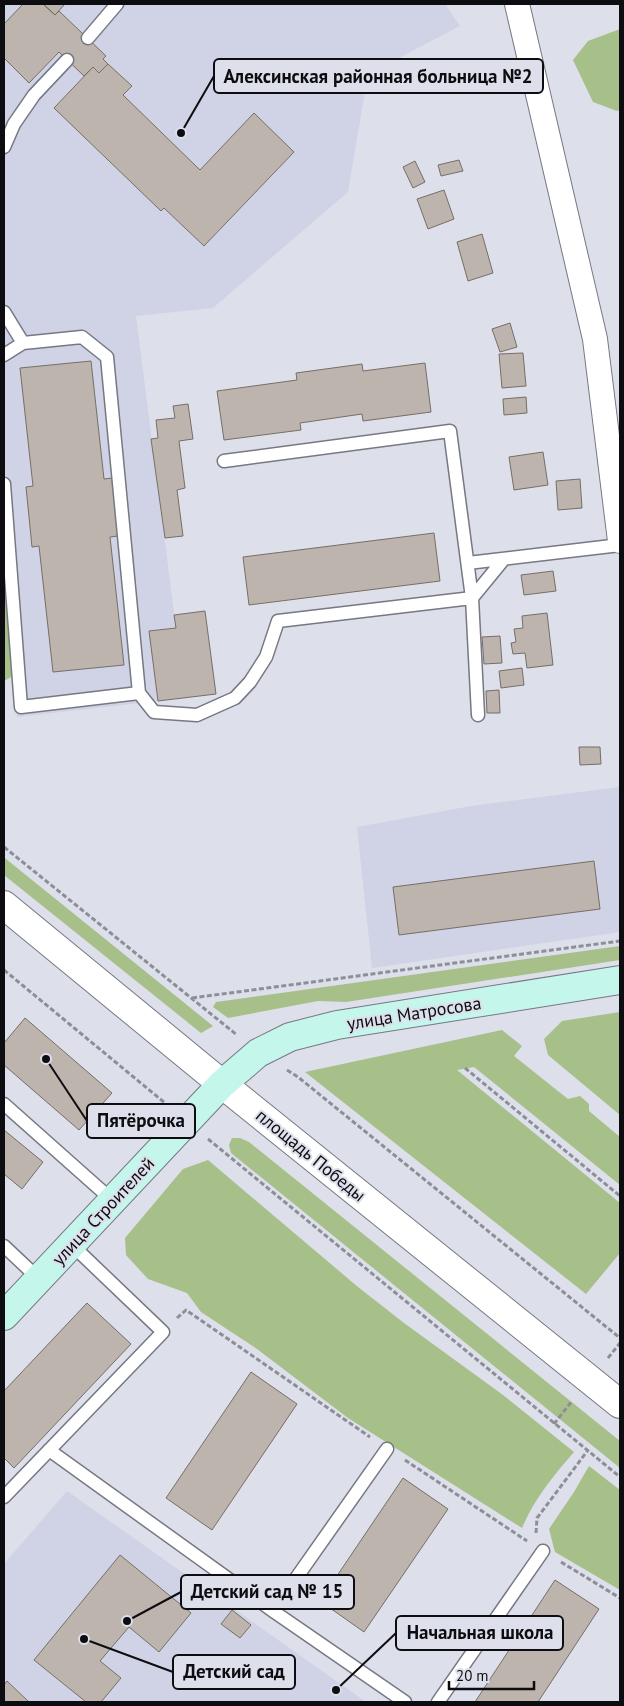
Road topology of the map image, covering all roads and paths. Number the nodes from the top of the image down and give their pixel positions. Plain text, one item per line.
1 (116, 4) edge
2 (517, 4) edge
3 (88, 38) dead end
4 (67, 60) dead end
5 (4, 147) edge
6 (4, 312) edge
7 (23, 343) junction
8 (4, 355) edge
9 (614, 432) edge
10 (224, 462) dead end
11 (4, 484) edge
12 (6, 540) edge
13 (620, 541) edge
14 (620, 545) edge
15 (504, 559) junction
16 (468, 564) junction
17 (472, 598) junction
18 (139, 693) junction
19 (478, 715) dead end
20 (4, 847) edge
21 (4, 905) edge
22 (620, 940) edge
23 (4, 970) edge
24 (620, 980) edge
25 (192, 998) junction
26 (258, 1053) junction
27 (465, 1068) dead end
28 (222, 1084) junction
29 (4, 1104) edge
30 (186, 1121) junction
31 (620, 1196) edge
32 (112, 1200) junction
33 (71, 1244) junction
34 (4, 1246) edge
35 (39, 1279) junction
36 (4, 1316) edge
37 (620, 1338) edge
38 (620, 1404) edge
39 (387, 1449) dead end
40 (49, 1450) junction
41 (620, 1477) edge
42 (4, 1497) edge
43 (543, 1551) joint
44 (620, 1598) edge
45 (274, 1611) junction
46 (405, 1702) edge
47 (438, 1702) edge

1 - 3 lane
2 - 9 street
4 - 5 lane
6 - 7 lane
7 - 8 lane
7 - 18 lane
9 - 13 street
10 - 16 lane
11 - 12 lane
12 - 18 lane
14 - 15 lane
15 - 16 lane
15 - 17 lane
16 - 17 lane
17 - 18 lane
17 - 19 lane
20 - 25 path
21 - 28 street, площадь Победы
22 - 25 path
23 - 30 path
24 - 26 main road, улица Матросова
25 - 26 path
26 - 28 main road, улица Матросова
26 - 37 path
27 - 31 path
28 - 30 main road, улица Строителей
28 - 38 street, площадь Победы
29 - 32 lane
30 - 32 main road, улица Строителей
30 - 41 path
32 - 33 main road, улица Строителей
33 - 35 main road, улица Строителей
33 - 40 lane
34 - 35 lane
35 - 36 main road, улица Строителей
39 - 45 lane
40 - 42 lane
40 - 45 lane
43 - 44 path
43 - 47 lane
45 - 46 lane

